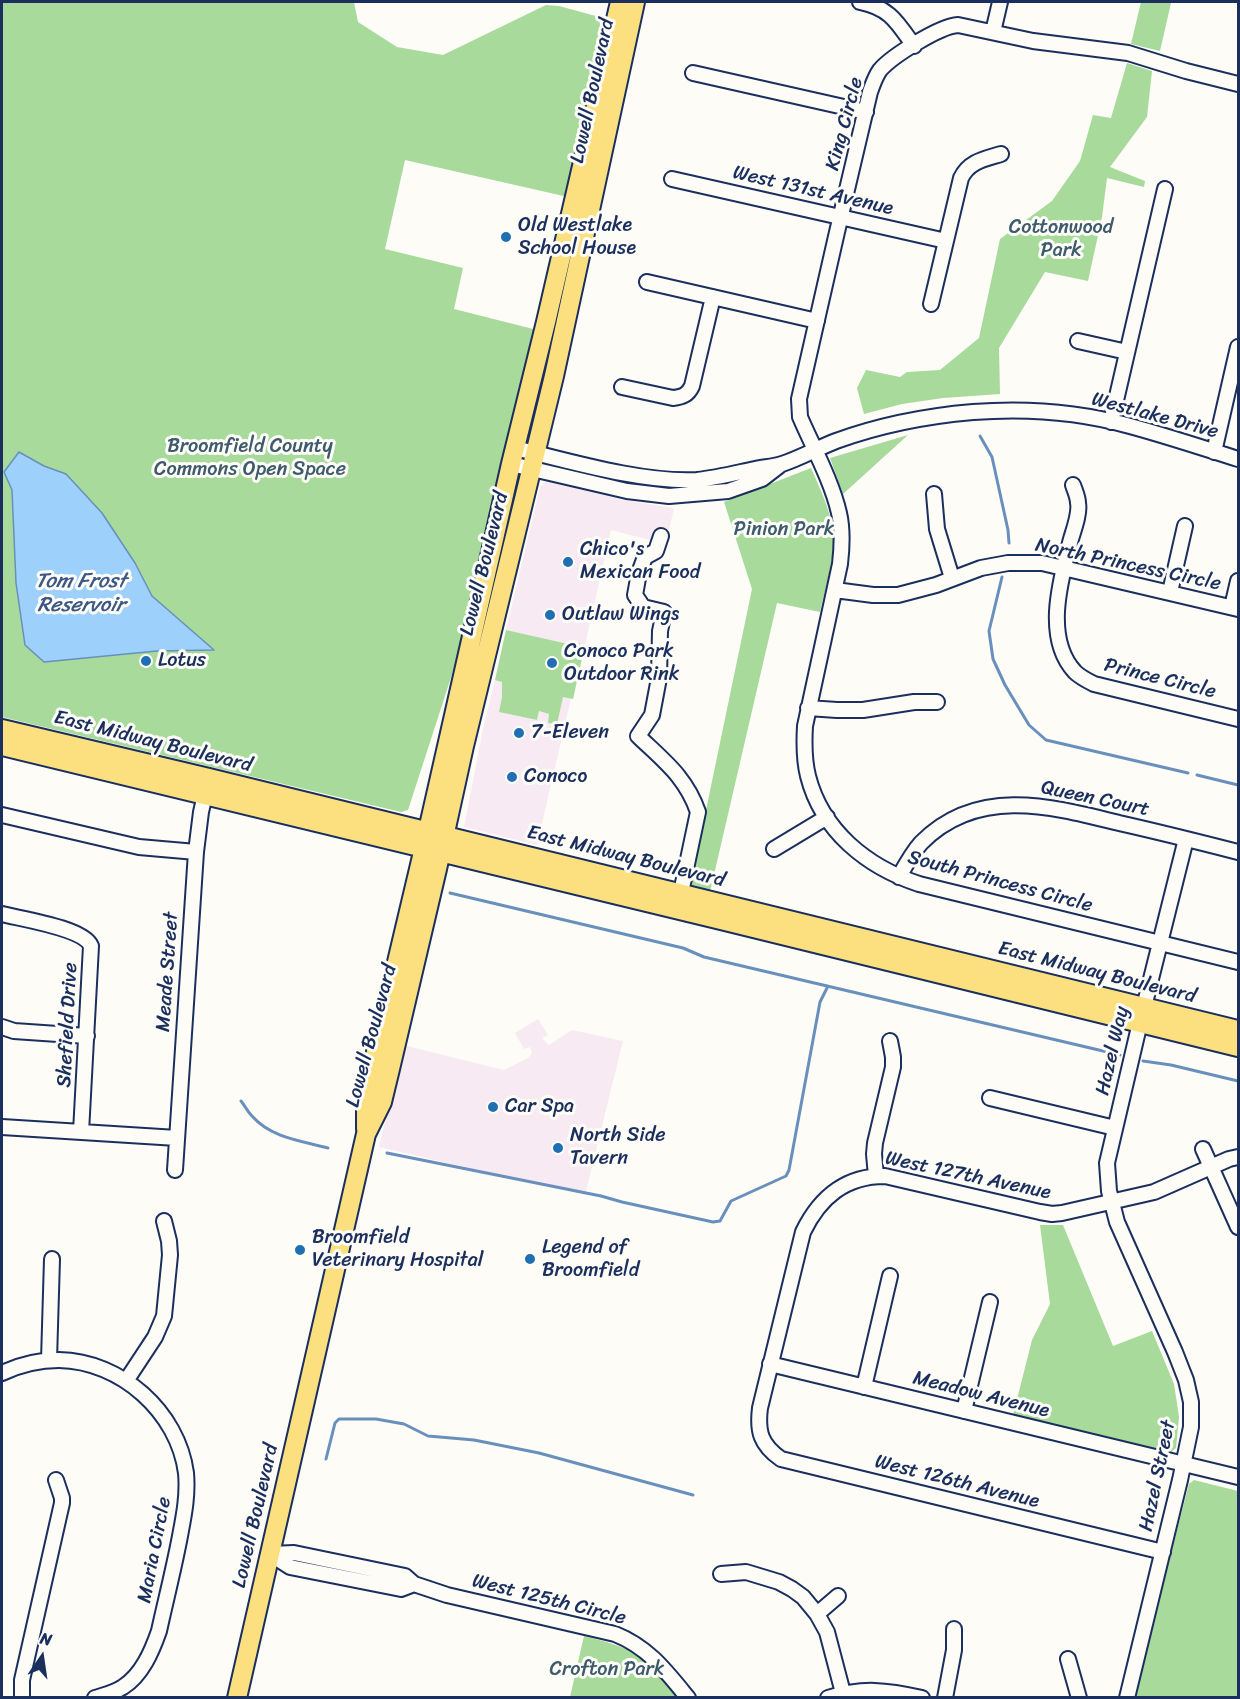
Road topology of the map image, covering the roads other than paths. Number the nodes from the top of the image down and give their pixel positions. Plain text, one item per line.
1 (635, 2) edge
2 (860, 2) edge
3 (1000, 2) edge
4 (618, 9) edge
5 (993, 32) junction
6 (914, 46) junction
7 (693, 73) dead end
8 (1239, 84) edge
9 (616, 87) junction
10 (866, 112) junction
11 (1001, 154) dead end
12 (672, 179) dead end
13 (1165, 189) dead end
14 (841, 217) junction
15 (946, 241) junction
16 (647, 282) dead end
17 (713, 297) junction
18 (931, 304) dead end
19 (817, 321) junction
20 (1078, 341) dead end
21 (1239, 347) edge
22 (1127, 352) junction
23 (622, 387) dead end
24 (1111, 422) junction
25 (814, 450) junction
26 (1214, 452) junction
27 (513, 456) junction
28 (1239, 459) edge
29 (533, 461) junction
30 (1073, 485) dead end
31 (934, 494) dead end
32 (502, 502) junction
33 (1185, 526) dead end
34 (661, 536) dead end
35 (508, 566) junction
36 (1064, 567) junction
37 (952, 578) junction
38 (1239, 581) edge
39 (835, 590) junction
40 (1170, 592) junction
41 (1235, 608) edge
42 (937, 702) dead end
43 (808, 708) junction
44 (1239, 719) edge
45 (2, 729) edge
46 (2, 746) edge
47 (207, 787) junction
48 (2, 815) edge
49 (826, 817) junction
50 (1186, 839) junction
51 (434, 842) junction
52 (774, 849) dead end
53 (196, 852) junction
54 (1239, 852) edge
55 (899, 877) junction
56 (679, 902) junction
57 (2, 914) edge
58 (1160, 943) junction
59 (1239, 962) edge
60 (393, 975) junction
61 (1142, 1015) junction
62 (2, 1027) edge
63 (1239, 1030) edge
64 (87, 1036) junction
65 (890, 1041) dead end
66 (396, 1046) junction
67 (1239, 1047) edge
68 (990, 1098) dead end
69 (2, 1127) edge
70 (1114, 1128) junction
71 (81, 1132) junction
72 (366, 1134) junction
73 (177, 1138) junction
74 (1203, 1149) dead end
75 (1239, 1157) edge
76 (1211, 1166) junction
77 (175, 1170) dead end
78 (876, 1176) junction
79 (1112, 1202) junction
80 (164, 1221) dead end
81 (1239, 1227) edge
82 (52, 1259) dead end
83 (890, 1276) dead end
84 (990, 1302) dead end
85 (49, 1360) junction
86 (770, 1364) junction
87 (2, 1373) edge
88 (126, 1382) junction
89 (864, 1387) junction
90 (964, 1411) junction
91 (759, 1427) joint
92 (1183, 1465) junction
93 (1239, 1477) edge
94 (56, 1480) dead end
95 (1162, 1552) junction
96 (270, 1554) junction
97 (721, 1574) dead end
98 (838, 1596) dead end
99 (817, 1614) junction
100 (954, 1629) dead end
101 (1068, 1659) dead end
102 (127, 1692) edge
103 (843, 1693) junction
104 (22, 1698) edge
105 (95, 1698) edge
106 (237, 1698) edge
107 (688, 1698) edge
108 (828, 1698) edge
109 (922, 1698) edge
110 (945, 1698) edge
111 (1079, 1698) edge
112 (1127, 1698) edge

1 - 9 main road, Lowell Boulevard
2 - 6 street
3 - 5 street
4 - 9 main road
4 - 27 main road, Lowell Boulevard
5 - 6 street, King Circle
5 - 8 street, King Circle
6 - 10 street, King Circle
7 - 10 street
9 - 29 main road, Lowell Boulevard
10 - 14 street, King Circle
11 - 15 street
12 - 14 street, West 131st Avenue
13 - 22 street
14 - 15 street, West 131st Avenue
14 - 19 street, King Circle
15 - 18 street
16 - 17 street
17 - 19 street
17 - 23 street
19 - 25 street, King Circle
20 - 22 street
21 - 26 street
22 - 24 street
24 - 25 street, Westlake Drive
24 - 26 street, Westlake Drive
25 - 29 street, Westlake Drive
25 - 39 street, South Princess Circle
26 - 28 street, Westlake Drive
27 - 29 street, Westlake Drive
27 - 32 main road, Lowell Boulevard
29 - 35 main road, Lowell Boulevard
30 - 36 street, Prince Circle
31 - 37 street
32 - 35 main road
32 - 51 main road, Lowell Boulevard
33 - 40 street
34 - 56 street
35 - 51 main road, Lowell Boulevard
36 - 37 street, North Princess Circle
36 - 40 street, North Princess Circle
36 - 44 street, Prince Circle
37 - 39 street, North Princess Circle
38 - 41 street
39 - 43 street, South Princess Circle
40 - 41 street, North Princess Circle
42 - 43 street
43 - 49 street, South Princess Circle
45 - 47 main road, East Midway Boulevard
46 - 47 main road, East Midway Boulevard
47 - 51 main road, East Midway Boulevard
47 - 53 street, Meade Street
48 - 53 street
49 - 52 street
49 - 55 street, South Princess Circle
50 - 54 street, Queen Court
50 - 55 street, Queen Court
50 - 58 street, Hazel Way
51 - 56 main road, East Midway Boulevard
51 - 60 main road, Lowell Boulevard
51 - 66 main road, Lowell Boulevard
53 - 73 street, Meade Street
55 - 58 street, South Princess Circle
56 - 61 main road, East Midway Boulevard
57 - 64 street, Shefield Drive
58 - 59 street, South Princess Circle
58 - 61 street, Hazel Way
60 - 66 main road
60 - 72 main road, Lowell Boulevard
61 - 63 main road, East Midway Boulevard
61 - 67 main road, East Midway Boulevard
61 - 70 street, Hazel Way
62 - 64 street
64 - 71 street, Shefield Drive
65 - 78 street
66 - 72 main road, Lowell Boulevard
68 - 70 street
69 - 71 street
70 - 79 street, Hazel Way
71 - 73 street
72 - 96 main road, Lowell Boulevard
73 - 77 street, Meade Street
74 - 76 street
75 - 76 street, West 127th Avenue
76 - 79 street, West 127th Avenue
76 - 81 street
78 - 79 street, West 127th Avenue
78 - 86 street, West 127th Avenue
79 - 92 street, Hazel Street
80 - 88 street
82 - 85 street
83 - 89 street
84 - 90 street
85 - 87 street, Maria Circle
85 - 88 street, Maria Circle
86 - 89 street, Meadow Avenue
86 - 91 street, West 127th Avenue
88 - 102 street, Maria Circle
89 - 90 street, Meadow Avenue
90 - 92 street, Meadow Avenue
91 - 95 street, West 126th Avenue
92 - 93 street, Meadow Avenue
92 - 95 street, Hazel Street
94 - 104 street
95 - 112 street, Hazel Street
96 - 106 main road, Lowell Boulevard
96 - 107 street, West 125th Circle
97 - 99 street
98 - 99 street
99 - 103 street
100 - 110 street
101 - 111 street
102 - 105 street, Maria Circle
103 - 108 street
103 - 109 street

